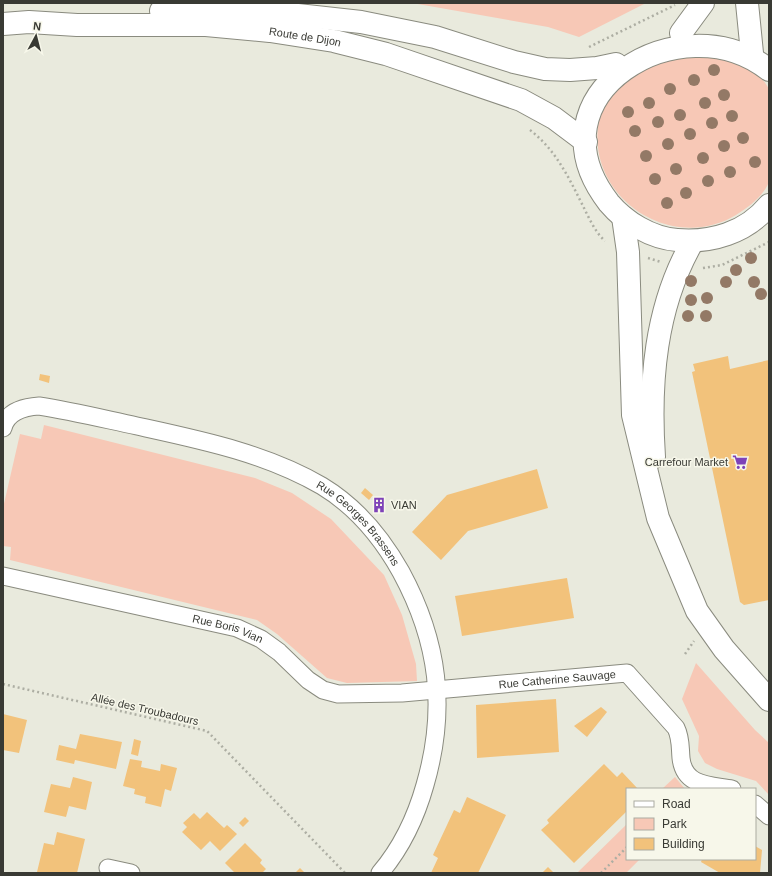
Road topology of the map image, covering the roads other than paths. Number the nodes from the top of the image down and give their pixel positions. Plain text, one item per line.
1 (703, 3) edge
2 (746, 3) edge
3 (29, 22) junction
4 (3, 24) edge
5 (681, 33) junction
6 (752, 53) junction
7 (616, 64) junction
8 (769, 70) edge
9 (586, 142) junction
10 (769, 205) edge
11 (623, 217) junction
12 (693, 241) junction
13 (4, 425) edge
14 (658, 518) junction
15 (3, 576) edge
16 (438, 690) junction
17 (769, 700) edge
18 (723, 788) edge
19 (756, 805) edge
20 (769, 816) edge
21 (108, 868) dead end
22 (131, 873) edge
23 (380, 873) edge

1 - 5 main road
2 - 6 main road
3 - 4 main road, Route de Dijon
3 - 7 main road
3 - 9 main road, Route de Dijon
5 - 6 main road
5 - 7 main road
6 - 8 main road
7 - 9 main road
9 - 11 main road
10 - 12 main road
11 - 12 main road
11 - 14 main road
12 - 14 main road
13 - 16 street, Rue Georges Brassens
14 - 17 main road
15 - 16 street, Rue Boris Vian
16 - 18 street, Rue Catherine Sauvage
16 - 23 street, Rue Georges Brassens
19 - 20 street
21 - 22 street

